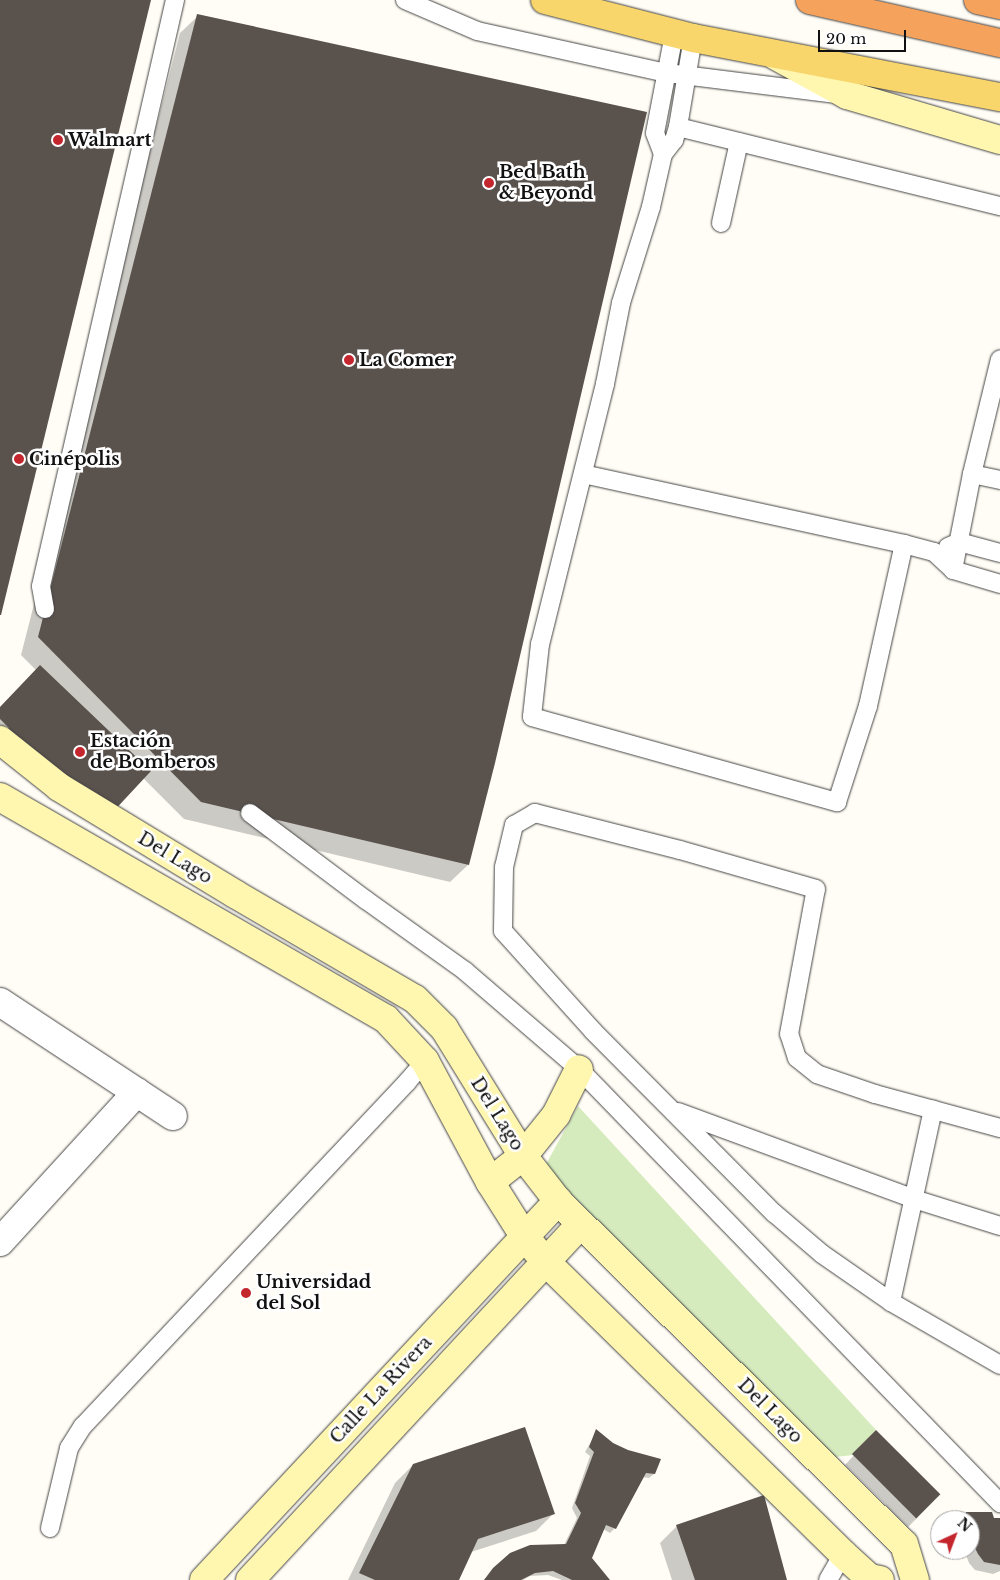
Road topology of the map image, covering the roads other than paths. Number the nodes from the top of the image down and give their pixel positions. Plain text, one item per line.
1 (175, 0) edge
2 (405, 0) edge
3 (545, 0) edge
4 (810, 0) edge
5 (979, 0) edge
6 (1000, 5) edge
7 (684, 36) junction
8 (1000, 43) edge
9 (771, 53) junction
10 (667, 73) junction
11 (686, 76) junction
12 (847, 96) junction
13 (1000, 97) edge
14 (678, 127) junction
15 (1000, 140) edge
16 (739, 142) junction
17 (663, 154) junction
18 (1000, 206) edge
19 (722, 223) dead end
20 (1000, 360) edge
21 (996, 391) edge
22 (583, 474) junction
23 (972, 474) junction
24 (1000, 480) edge
25 (959, 542) junction
26 (904, 544) junction
27 (934, 552) junction
28 (1000, 552) edge
29 (953, 570) junction
30 (1000, 584) edge
31 (45, 609) dead end
32 (0, 740) edge
33 (59, 787) junction
34 (0, 797) edge
35 (250, 813) dead end
36 (37, 819) junction
37 (0, 1002) edge
38 (425, 1061) junction
39 (579, 1070) junction
40 (137, 1092) junction
41 (672, 1110) junction
42 (934, 1110) junction
43 (173, 1116) dead end
44 (1000, 1128) edge
45 (522, 1156) junction
46 (490, 1182) junction
47 (914, 1199) junction
48 (558, 1201) junction
49 (581, 1224) junction
50 (1000, 1226) edge
51 (524, 1236) junction
52 (0, 1242) edge
53 (546, 1262) junction
54 (891, 1302) junction
55 (1000, 1365) edge
56 (1000, 1503) edge
57 (50, 1528) dead end
58 (843, 1554) junction
59 (204, 1580) edge
60 (250, 1580) edge
61 (828, 1580) edge
62 (880, 1580) edge
63 (915, 1580) edge

1 - 31 lane
2 - 10 lane
3 - 7 main road
4 - 8 highway
5 - 6 highway
7 - 9 main road
7 - 10 lane
7 - 11 lane
9 - 12 street
9 - 13 main road
10 - 11 lane
10 - 17 lane
11 - 12 lane
11 - 14 lane
12 - 15 street
14 - 16 lane
14 - 17 lane
16 - 18 lane
16 - 19 lane
17 - 22 lane
20 - 21 lane
21 - 23 lane
22 - 26 lane
22 - 26 lane
23 - 24 lane
23 - 25 lane
25 - 27 lane
25 - 28 lane
25 - 29 lane
26 - 27 lane
27 - 29 lane
29 - 30 lane
32 - 33 street, Del Lago
33 - 36 street
33 - 45 street, Del Lago
34 - 36 street, Del Lago
35 - 39 lane
36 - 38 street, Del Lago
37 - 40 street
38 - 46 street, Del Lago
38 - 57 lane
39 - 45 street
39 - 56 lane
40 - 43 street
40 - 52 street
41 - 42 lane
41 - 47 lane
41 - 54 lane
42 - 44 lane
42 - 47 lane
45 - 46 street
45 - 48 street, Del Lago
46 - 51 street, Del Lago
47 - 50 lane
47 - 54 lane
48 - 49 street, Del Lago
48 - 51 street, Calle La Rivera
49 - 53 street, Calle La Rivera
49 - 63 street, Del Lago
51 - 53 street, Del Lago
51 - 59 street, Calle La Rivera
53 - 58 street, Del Lago
53 - 60 street, Calle La Rivera
54 - 55 lane
58 - 61 lane
58 - 62 street, Del Lago

